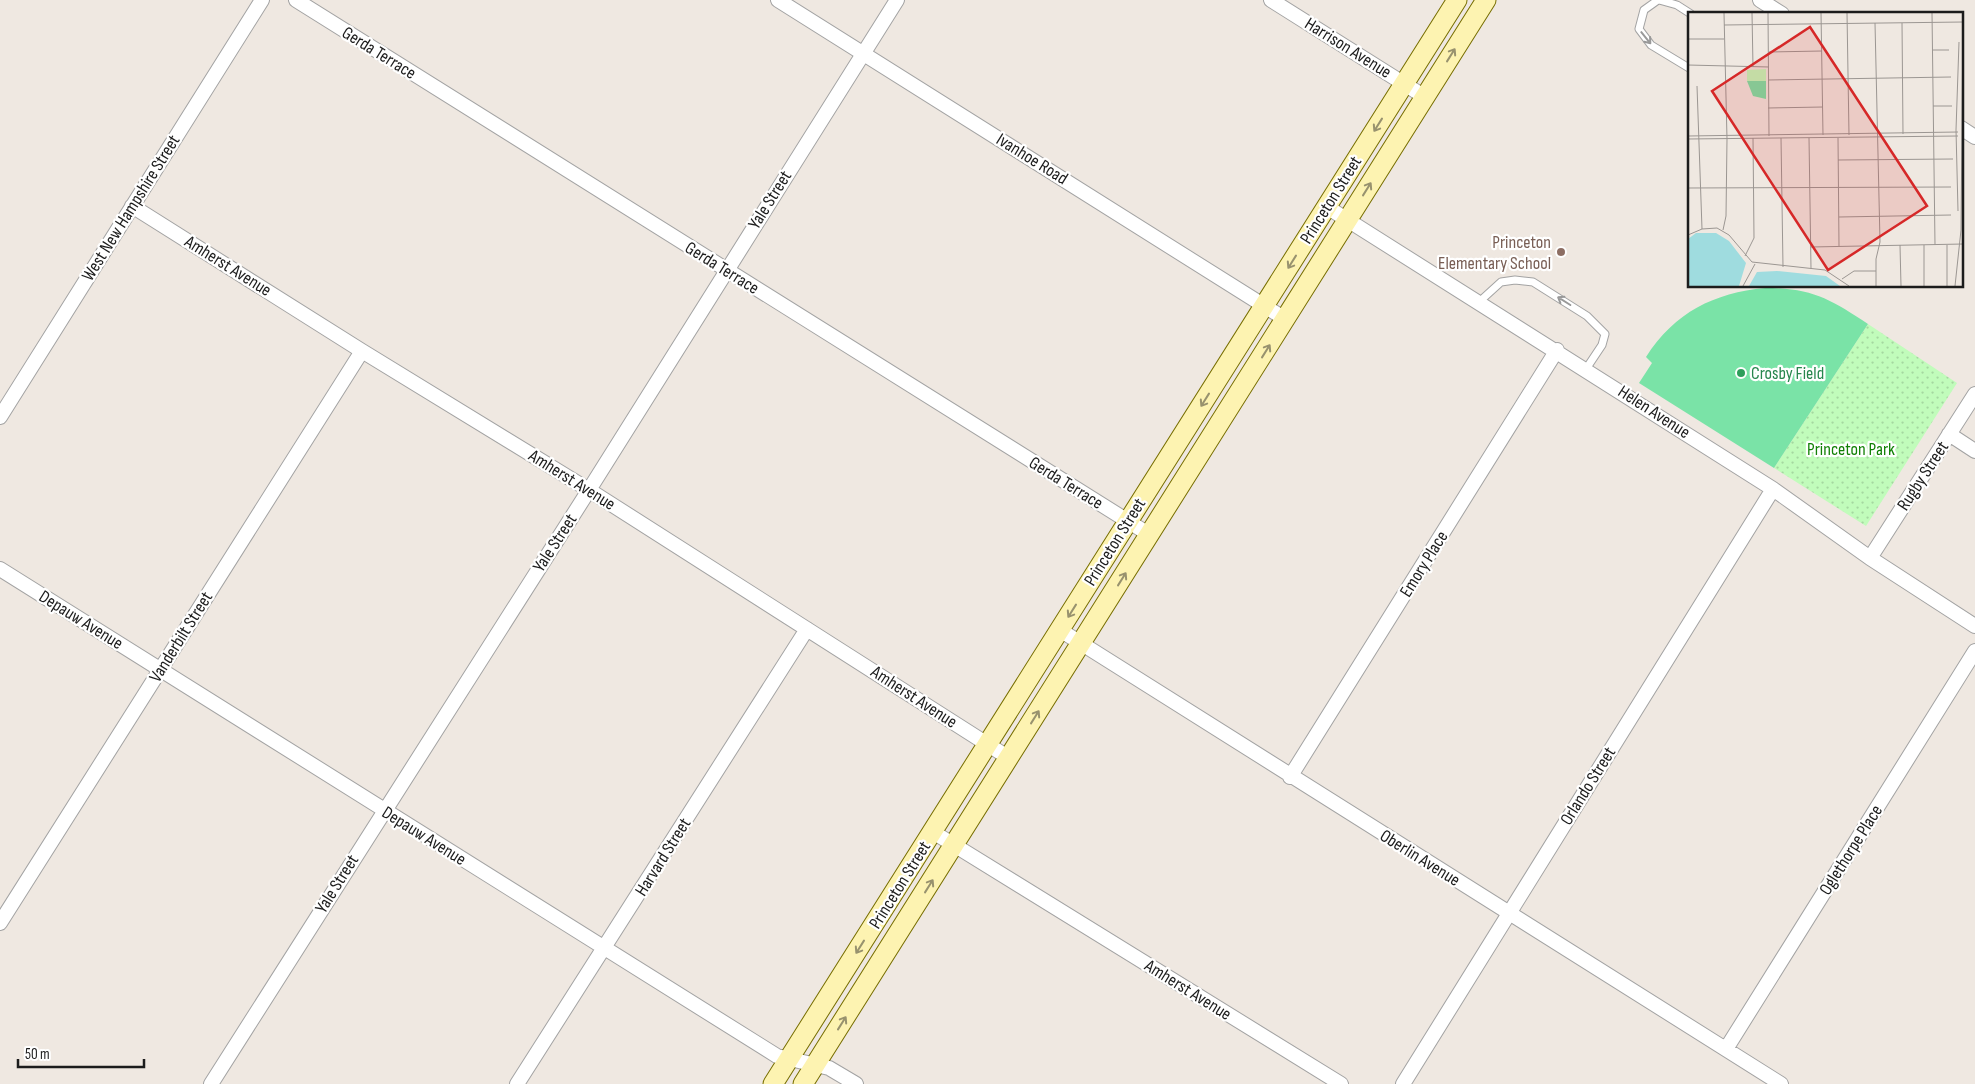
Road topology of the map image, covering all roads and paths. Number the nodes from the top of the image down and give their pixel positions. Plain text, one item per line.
1 (262, 0) edge
2 (296, 0) edge
3 (778, 0) edge
4 (897, 0) edge
5 (1271, 0) edge
6 (1457, 0) edge
7 (1486, 0) edge
8 (1658, 0) edge
9 (1760, 0) edge
10 (1688, 12) edge
11 (1779, 12) edge
12 (863, 53) junction
13 (1688, 67) edge
14 (1404, 84) junction
15 (1425, 97) junction
16 (1962, 129) edge
17 (1975, 137) edge
18 (132, 206) junction
19 (1327, 206) junction
20 (1348, 220) junction
21 (726, 270) junction
22 (1479, 302) junction
23 (1264, 306) junction
24 (1286, 319) junction
25 (1556, 350) junction
26 (362, 351) junction
27 (1586, 369) junction
28 (1975, 394) edge
29 (0, 417) edge
30 (1949, 434) junction
31 (1975, 451) edge
32 (1773, 489) junction
33 (589, 490) junction
34 (1128, 522) junction
35 (1150, 535) junction
36 (1870, 558) junction
37 (0, 569) edge
38 (1975, 626) edge
39 (807, 629) junction
40 (1060, 630) junction
41 (1081, 643) junction
42 (1975, 651) edge
43 (160, 670) junction
44 (988, 745) junction
45 (1009, 758) junction
46 (1290, 777) junction
47 (384, 810) junction
48 (933, 832) junction
49 (954, 846) junction
50 (1509, 914) junction
51 (0, 923) edge
52 (605, 948) junction
53 (1726, 1049) junction
54 (790, 1059) junction
55 (816, 1064) junction
56 (210, 1084) edge
57 (517, 1084) edge
58 (773, 1084) edge
59 (803, 1084) edge
60 (856, 1084) edge
61 (1341, 1084) edge
62 (1403, 1084) edge
63 (1781, 1084) edge

1 - 18 street, West New Hampshire Street
2 - 21 street, Gerda Terrace
3 - 12 street, Ivanhoe Road
4 - 12 street, Yale Street
5 - 14 street, Harrison Avenue
6 - 14 main road, Princeton Street
15 -> 7 main road, Princeton Street
8 - 10 lane
8 -> 13 lane
9 - 11 street
12 - 21 street, Yale Street
12 - 23 street, Ivanhoe Road
14 - 15 street, Harrison Avenue
14 -> 19 main road, Princeton Street
20 -> 15 main road, Princeton Street
16 - 17 street
18 - 26 street, Amherst Avenue
18 - 29 street, West New Hampshire Street
19 - 20 street, Helen Avenue
19 -> 23 main road, Princeton Street
20 - 22 street, Helen Avenue
20 - 24 main road, Princeton Street
21 - 33 street, Yale Street
21 - 34 street, Gerda Terrace
22 - 25 street, Helen Avenue
27 -> 22 lane
23 - 24 street, Ivanhoe Road
23 -> 34 main road, Princeton Street
35 -> 24 main road, Princeton Street
25 - 27 street, Helen Avenue
25 - 46 street, Emory Place
26 - 33 street, Amherst Avenue
26 - 43 street, Vanderbilt Street
27 - 32 street, Helen Avenue
28 - 30 street, Rugby Street
30 - 31 street
30 - 36 street, Rugby Street
32 - 36 street, Helen Avenue
32 - 50 street, Orlando Street
33 - 39 street, Amherst Avenue
33 - 47 street, Yale Street
34 - 35 street, Gerda Terrace
34 -> 40 main road, Princeton Street
41 -> 35 main road, Princeton Street
36 - 38 street, Helen Avenue
37 - 43 street, Depauw Avenue
39 - 44 street, Amherst Avenue
39 - 52 street, Harvard Street
40 - 41 street, Oberlin Avenue
40 - 44 main road, Princeton Street
45 -> 41 main road, Princeton Street
41 - 46 street, Oberlin Avenue
42 - 53 street, Oglethorpe Place
43 - 47 street, Depauw Avenue
43 - 51 street, Vanderbilt Street
44 - 45 street, Amherst Avenue
44 - 48 main road, Princeton Street
45 - 49 main road, Princeton Street
46 - 50 street, Oberlin Avenue
47 - 52 street, Depauw Avenue
47 - 56 street, Yale Street
48 - 49 street, Amherst Avenue
48 -> 54 main road, Princeton Street
55 -> 49 main road, Princeton Street
49 - 61 street, Amherst Avenue
50 - 53 street, Oberlin Avenue
50 - 62 street, Orlando Street
52 - 54 street, Depauw Avenue
52 - 57 street, Harvard Street
53 - 63 street, Oberlin Avenue
54 - 55 street, Depauw Avenue
54 - 58 main road, Princeton Street
55 - 59 main road, Princeton Street
55 - 60 street, Depauw Avenue

